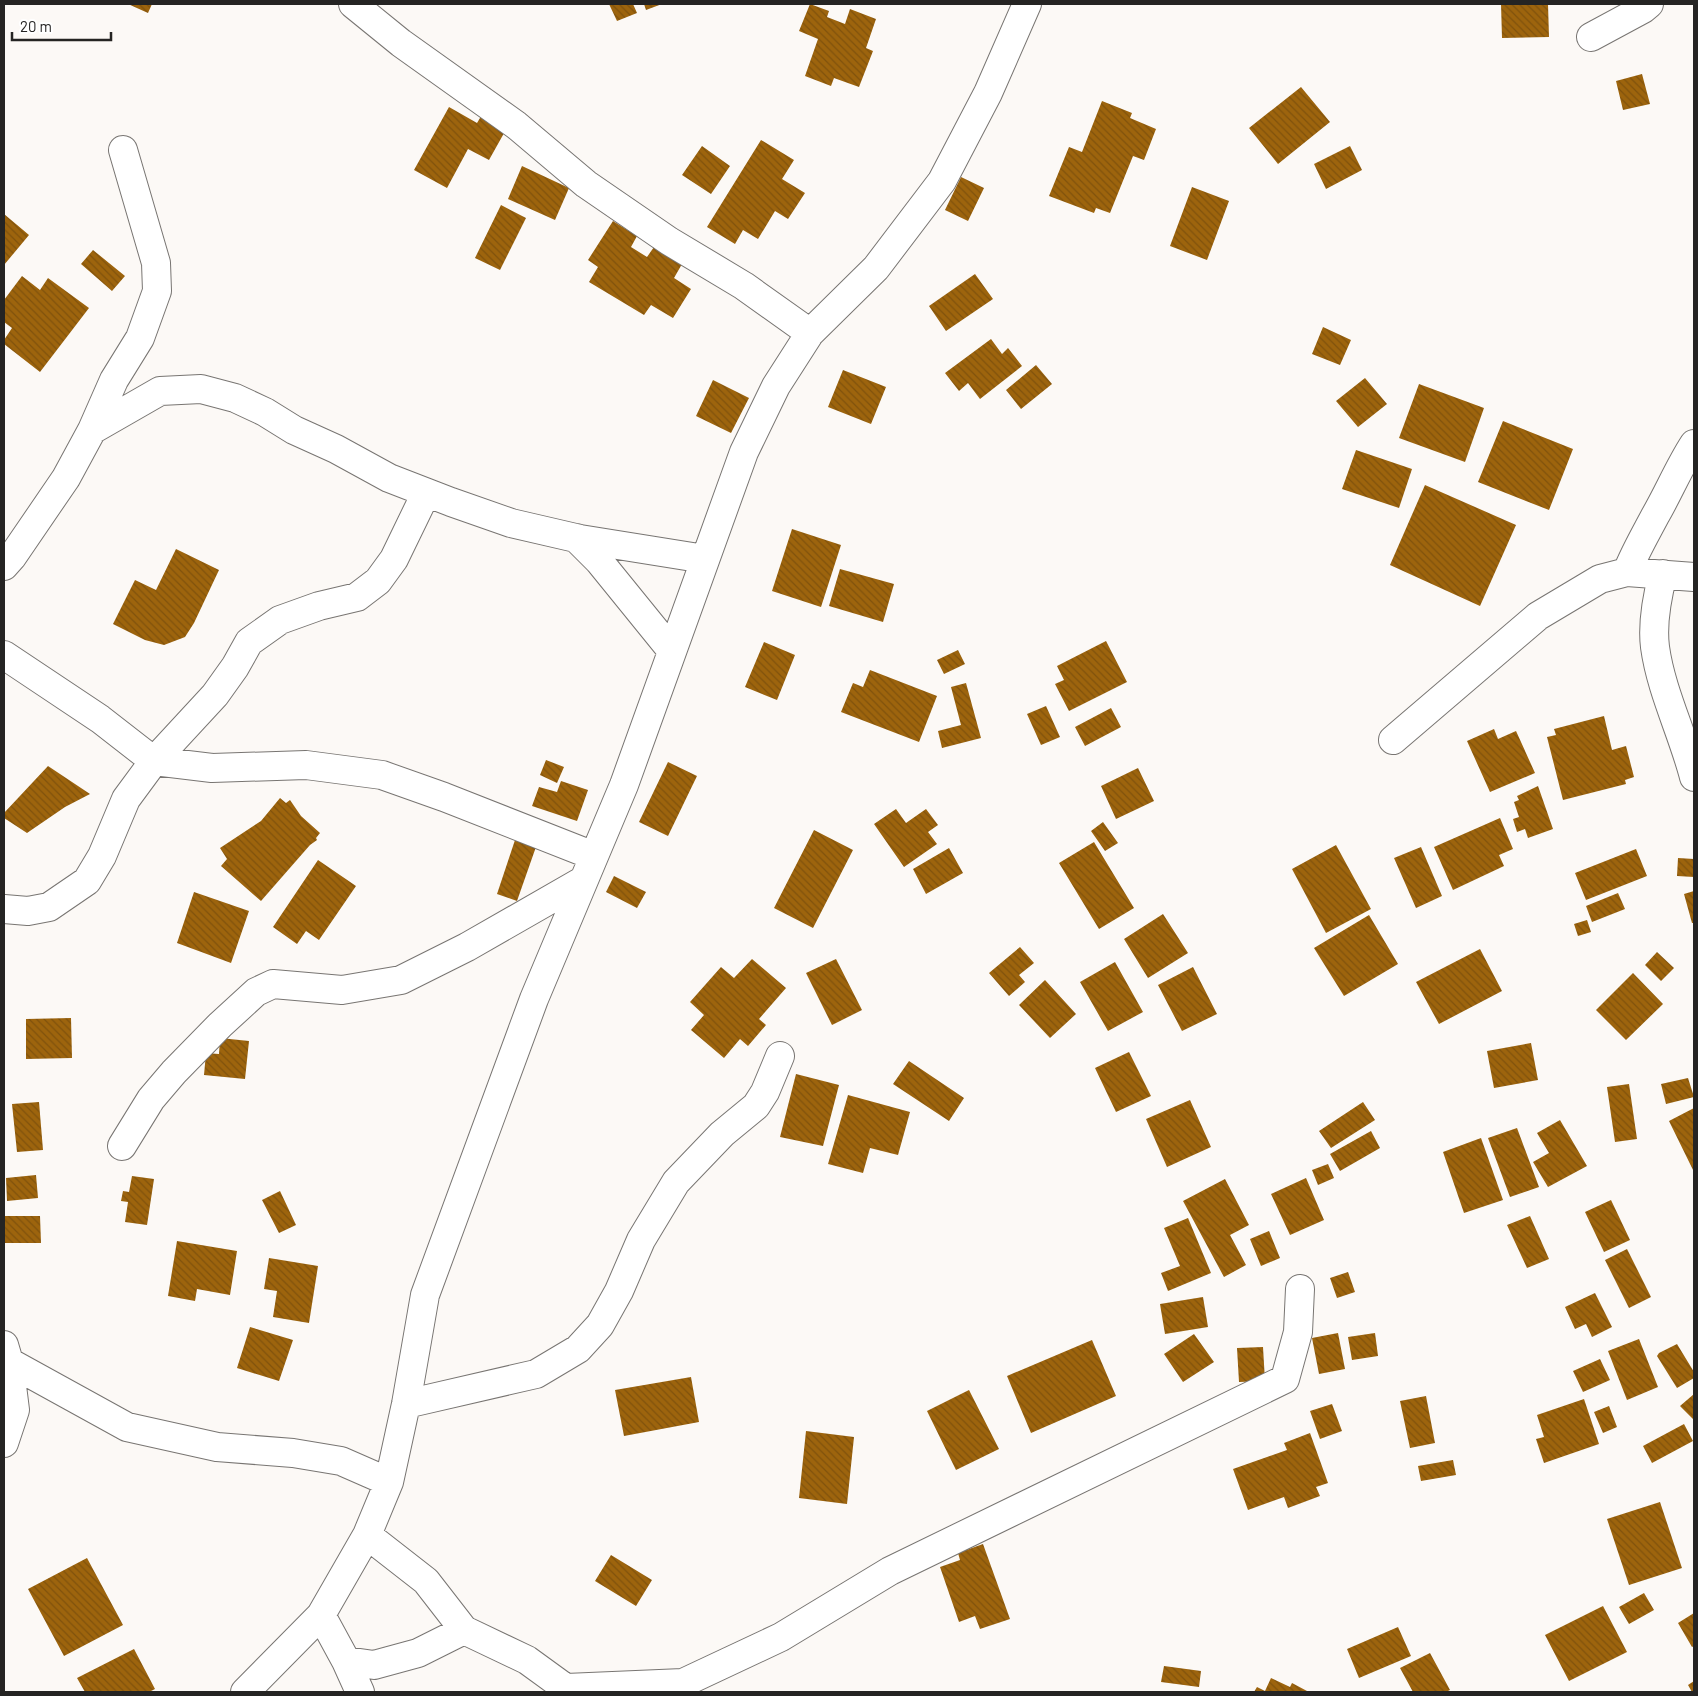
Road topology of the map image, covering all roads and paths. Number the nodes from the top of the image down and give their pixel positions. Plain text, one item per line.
1 (353, 4) edge
2 (1027, 4) edge
3 (1649, 4) edge
4 (1591, 37) dead end
5 (123, 150) dead end
6 (810, 333) junction
7 (92, 430) junction
8 (1694, 444) edge
9 (426, 493) junction
10 (576, 538) junction
11 (705, 559) junction
12 (4, 566) edge
13 (1627, 572) junction
14 (1663, 574) junction
15 (1694, 577) edge
16 (672, 651) junction
17 (4, 655) edge
18 (1393, 740) dead end
19 (154, 761) junction
20 (1694, 777) edge
21 (589, 868) junction
22 (4, 909) edge
23 (780, 1056) dead end
24 (122, 1146) dead end
25 (1300, 1289) dead end
26 (7, 1354) edge
27 (406, 1404) junction
28 (4, 1443) edge
29 (389, 1482) junction
30 (367, 1535) junction
31 (321, 1615) junction
32 (464, 1630) junction
33 (346, 1661) junction
34 (568, 1690) edge
35 (245, 1692) edge
36 (360, 1692) edge

1 - 6 street
2 - 6 street
3 - 4 street
5 - 7 street
6 - 11 street
7 - 9 street
7 - 12 street
8 - 13 street
9 - 10 street
9 - 19 street
10 - 11 street
10 - 16 street
11 - 16 street
13 - 14 street
13 - 18 street
14 - 15 street
14 - 20 street
16 - 21 street
17 - 19 street
19 - 21 street
19 - 22 street
21 - 24 street
21 - 27 street
23 - 27 street
25 - 34 street
26 - 28 street
26 - 29 street
27 - 29 street
29 - 30 street
30 - 31 street
30 - 32 street
31 - 33 street
31 - 35 street
32 - 33 street
32 - 34 street
33 - 36 street

